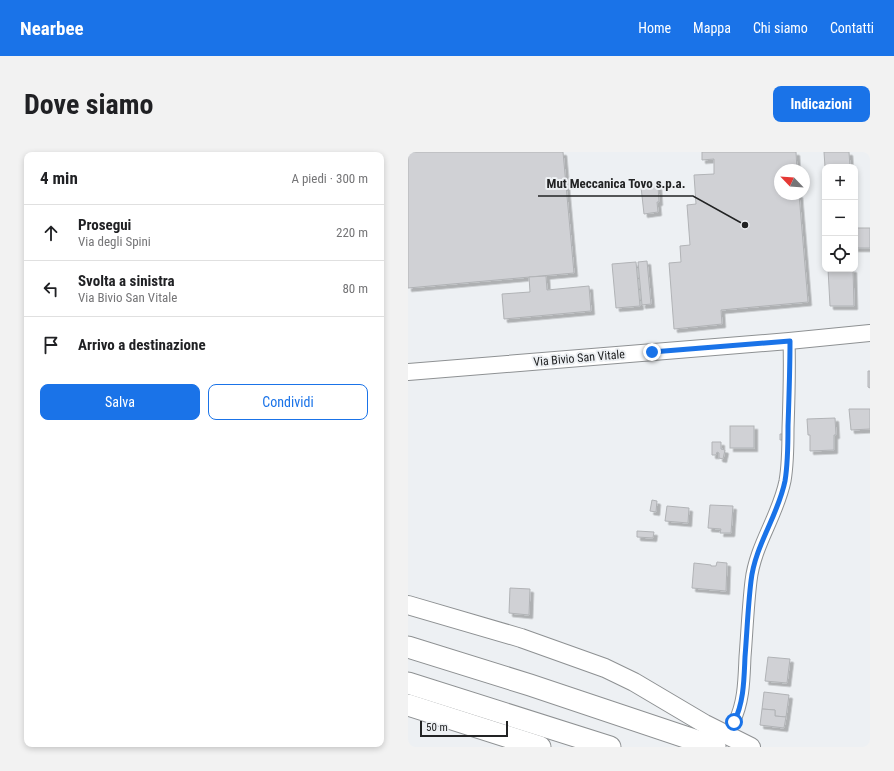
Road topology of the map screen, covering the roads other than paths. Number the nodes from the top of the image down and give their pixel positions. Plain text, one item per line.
1 (870, 333) edge
2 (790, 341) junction
3 (408, 372) edge
4 (408, 605) edge
5 (408, 647) edge
6 (408, 683) edge
7 (408, 705) edge
8 (734, 722) dead end
9 (540, 747) edge
10 (610, 747) edge
11 (715, 747) edge
12 (751, 747) edge

1 - 2 main road, Via Bivio San Vitale
2 - 3 main road, Via Bivio San Vitale
2 - 8 street
4 - 12 main road
5 - 11 highway
6 - 10 highway
7 - 9 highway

